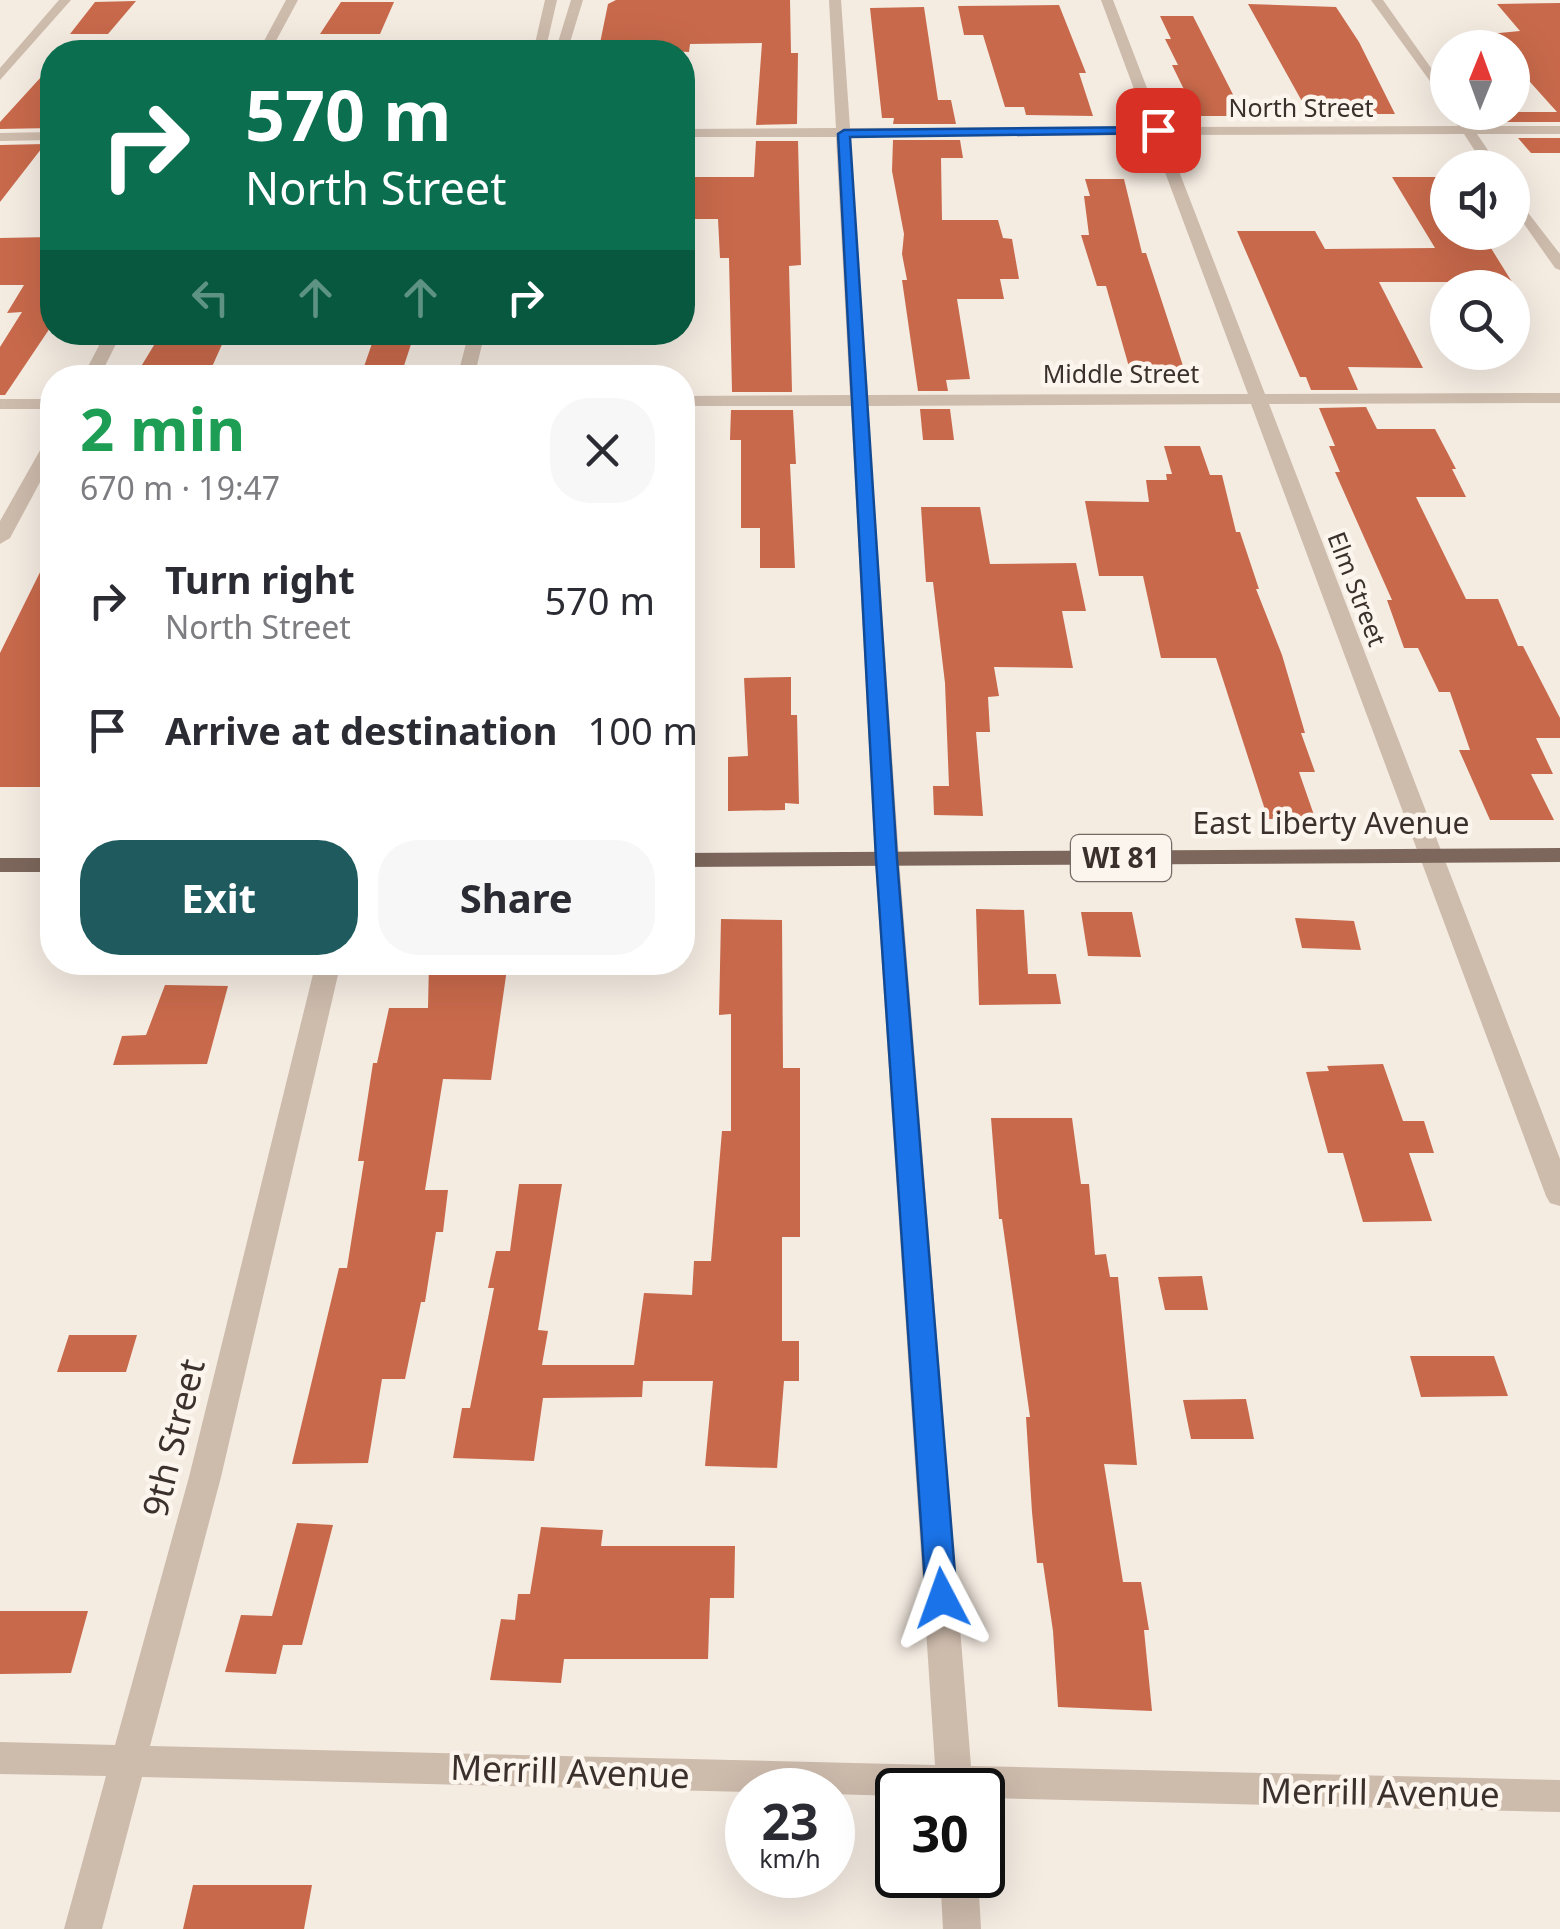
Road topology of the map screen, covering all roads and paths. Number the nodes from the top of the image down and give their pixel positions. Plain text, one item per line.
1 (65, 0) edge
2 (292, 0) edge
3 (551, 0) edge
4 (577, 0) edge
5 (835, 0) edge
6 (1107, 0) edge
7 (1377, 0) edge
8 (270, 40) edge
9 (542, 40) edge
10 (564, 40) edge
11 (0, 76) edge
12 (1430, 76) edge
13 (1158, 130) junction
14 (1430, 130) edge
15 (1467, 130) edge
16 (1530, 130) edge
17 (1560, 130) edge
18 (695, 134) edge
19 (844, 134) junction
20 (40, 136) edge
21 (0, 137) edge
22 (1481, 150) edge
23 (1530, 222) edge
24 (1560, 265) edge
25 (1560, 398) edge
26 (1259, 399) junction
27 (859, 400) junction
28 (695, 401) edge
29 (0, 404) edge
30 (40, 404) edge
31 (40, 466) edge
32 (0, 538) edge
33 (1430, 856) junction
34 (1560, 856) edge
35 (886, 859) junction
36 (695, 860) edge
37 (0, 865) edge
38 (40, 865) edge
39 (326, 975) edge
40 (1560, 1196) edge
41 (0, 1758) edge
42 (128, 1760) junction
43 (953, 1768) edge
44 (875, 1784) edge
45 (1005, 1787) edge
46 (1560, 1796) edge
47 (960, 1898) edge
48 (83, 1929) edge
49 (962, 1929) edge

1 - 11 street
2 - 8 street
3 - 9 street
4 - 10 street
5 - 19 street
6 - 13 street, Elm Street
7 - 12 street
13 - 14 street, North Street
13 - 19 street, North Street
13 - 26 street, Elm Street
15 - 22 street
16 - 17 street, North Street
18 - 19 street, North Street
19 - 27 street
20 - 21 street
23 - 24 street
25 - 26 street, Middle Street
26 - 27 street, Middle Street
26 - 33 street, Elm Street
27 - 28 street, Middle Street
27 - 35 street
29 - 30 street
31 - 32 street
33 - 34 main road, East Liberty Avenue / WI 81
33 - 35 main road, East Liberty Avenue / WI 81
33 - 40 street, Elm Street
35 - 36 main road, East Liberty Avenue / WI 81
35 - 43 street
37 - 38 main road
39 - 42 street, 9th Street
41 - 42 street, Merrill Avenue
42 - 44 street, Merrill Avenue
42 - 48 street, 9th Street
45 - 46 street, Merrill Avenue
47 - 49 street

